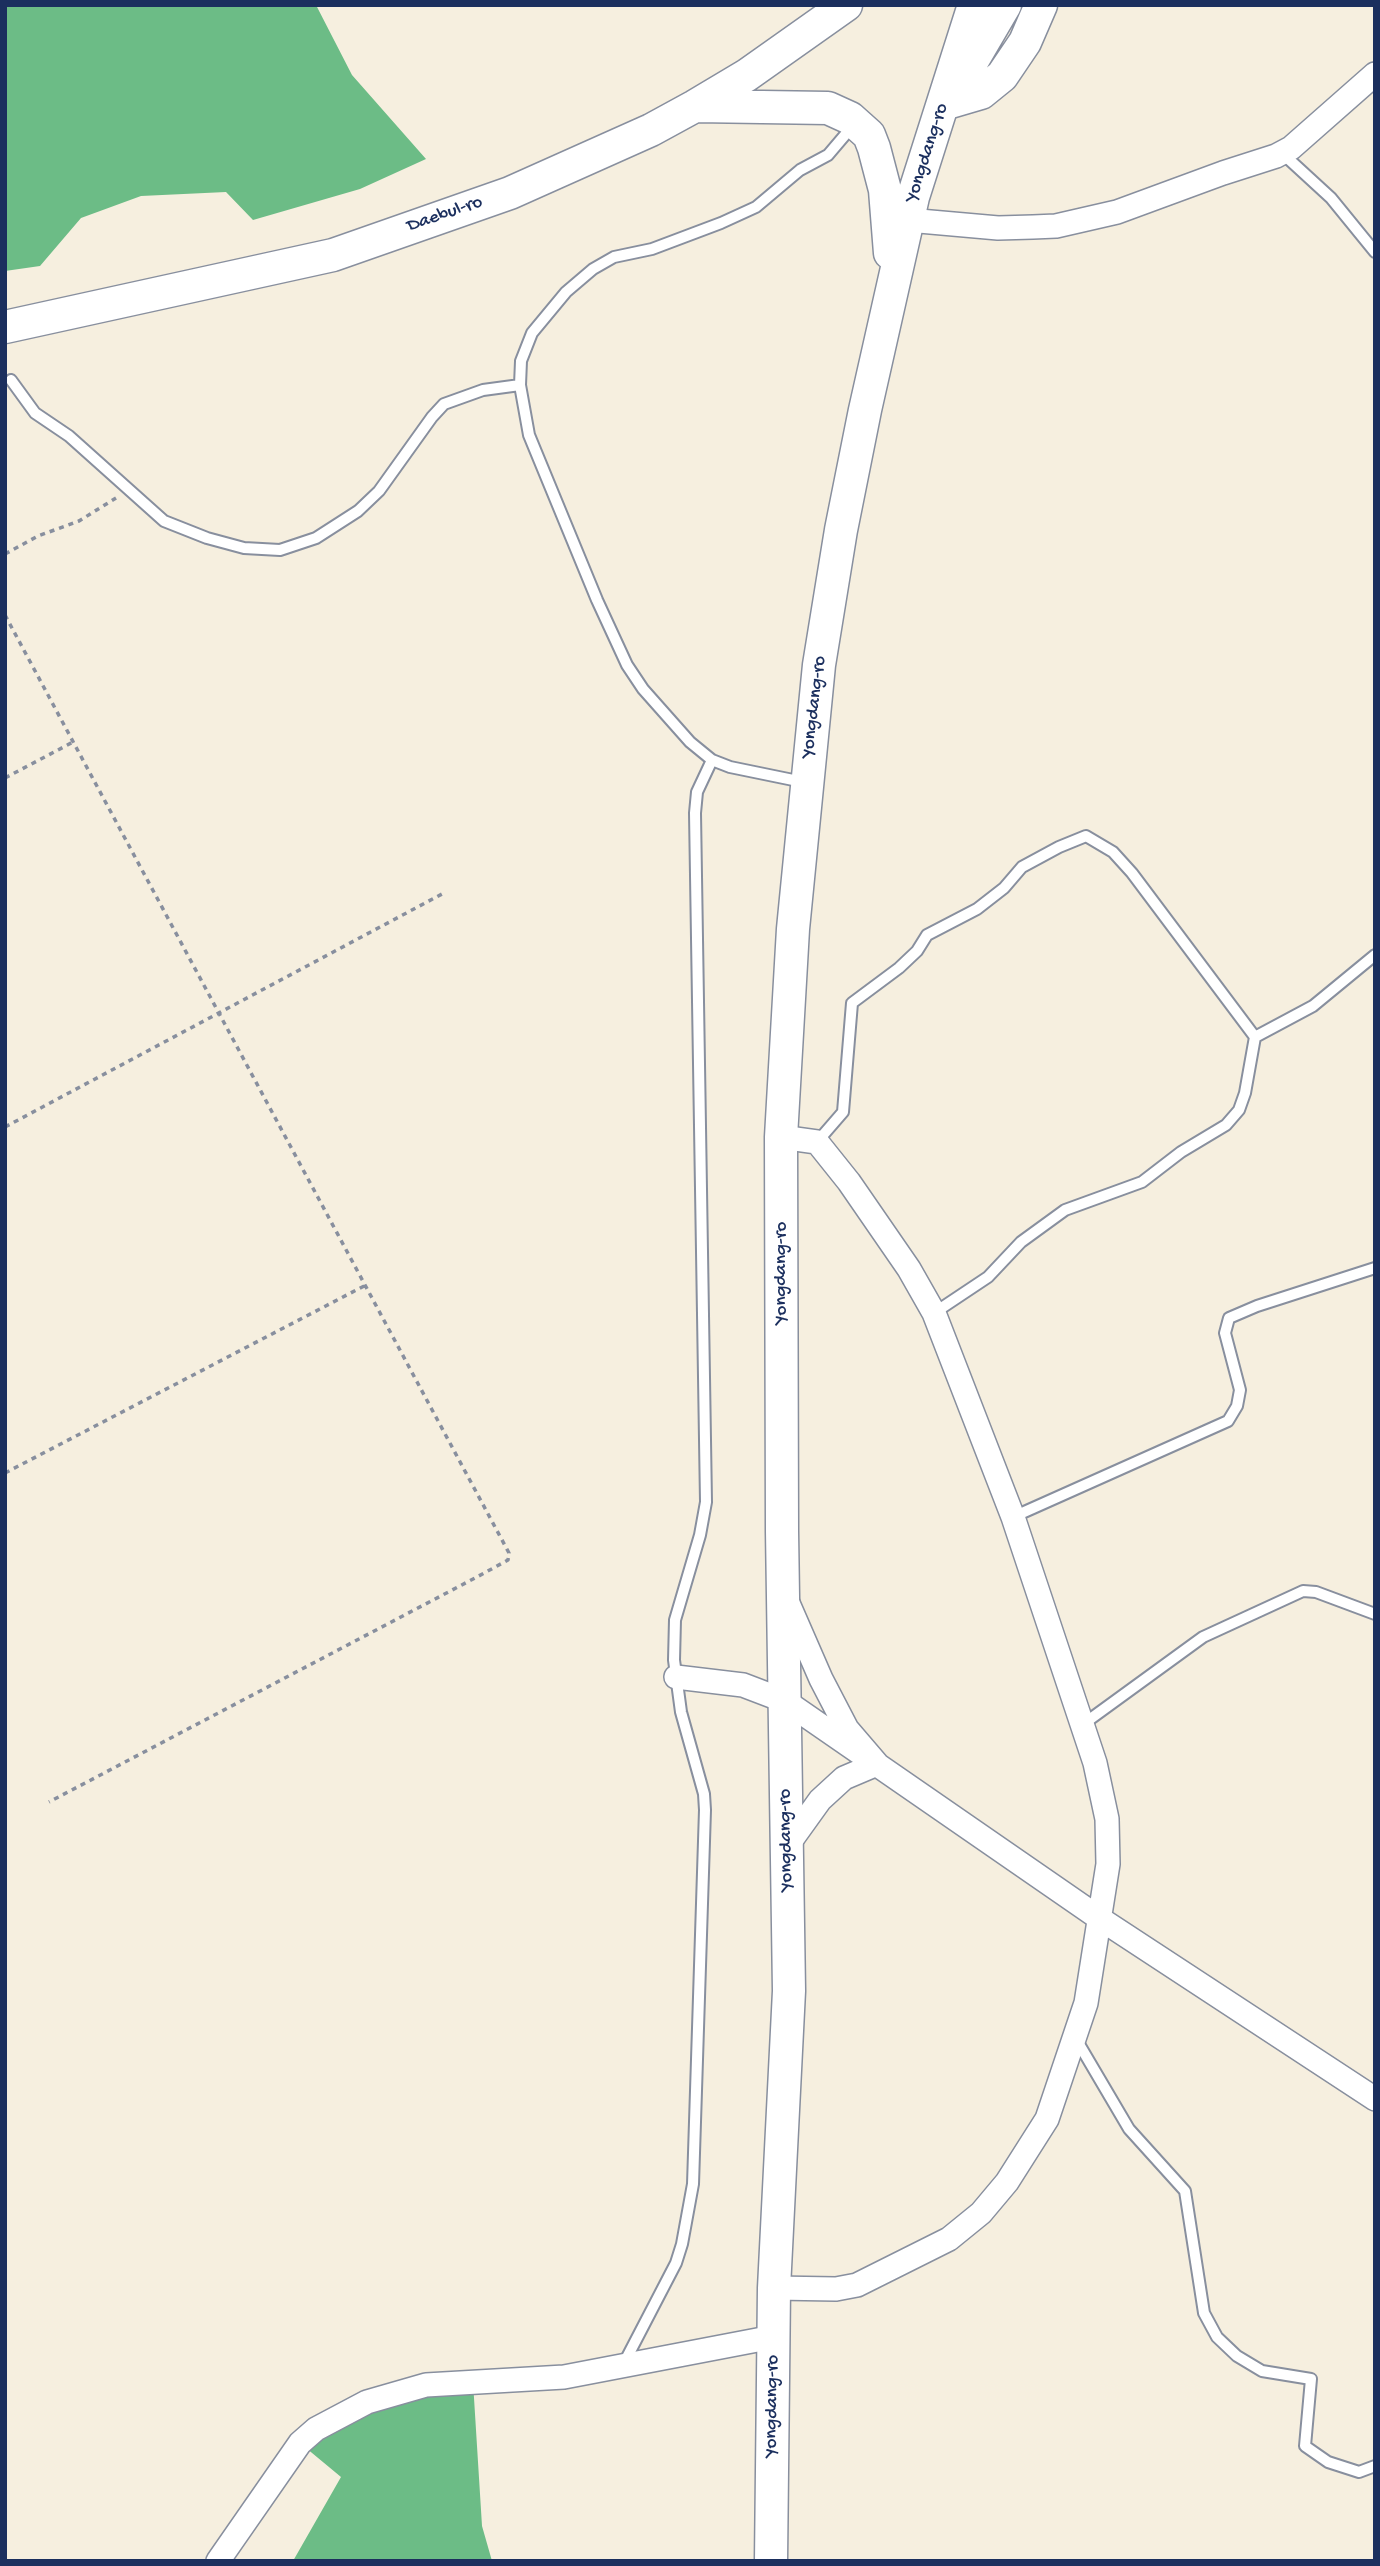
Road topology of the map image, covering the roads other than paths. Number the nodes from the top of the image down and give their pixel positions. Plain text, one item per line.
1 (846, 5) edge
2 (974, 5) edge
3 (1005, 5) edge
4 (1041, 5) edge
5 (1375, 74) edge
6 (695, 106) junction
7 (943, 110) junction
8 (845, 135) dead end
9 (1282, 153) junction
10 (908, 220) junction
11 (1375, 251) edge
12 (893, 286) junction
13 (5, 327) edge
14 (11, 380) dead end
15 (520, 385) junction
16 (712, 760) junction
17 (806, 783) junction
18 (1375, 955) edge
19 (1255, 1037) junction
20 (781, 1136) junction
21 (817, 1142) junction
22 (1375, 1268) edge
23 (934, 1313) junction
24 (1013, 1517) junction
25 (783, 1592) junction
26 (1375, 1614) edge
27 (676, 1677) junction
28 (785, 1701) junction
29 (1082, 1725) junction
30 (877, 1764) junction
31 (787, 1846) junction
32 (1099, 1918) junction
33 (1075, 2036) junction
34 (1375, 2099) edge
35 (774, 2287) junction
36 (773, 2337) junction
37 (623, 2365) junction
38 (1373, 2468) edge
39 (218, 2561) edge
40 (771, 2561) edge

1 - 6 main road, Daebul-ro
2 - 7 main road, Yongdang-ro
3 - 7 main road
4 - 7 main road
5 - 9 street
6 - 12 main road
6 - 13 main road, Daebul-ro
7 - 10 main road, Yongdang-ro
8 - 15 lane
9 - 10 street
9 - 11 lane
10 - 12 main road, Yongdang-ro
12 - 17 main road, Yongdang-ro
14 - 15 lane
15 - 16 lane
16 - 17 lane
16 - 27 lane
17 - 20 main road, Yongdang-ro
18 - 19 lane
19 - 21 lane
19 - 23 lane
20 - 21 street
20 - 25 main road, Yongdang-ro
21 - 23 street
22 - 24 lane
23 - 24 street
24 - 29 street
25 - 28 main road, Yongdang-ro
25 - 30 street
26 - 29 lane
27 - 28 street
27 - 37 lane
28 - 30 street
28 - 31 main road, Yongdang-ro
29 - 32 street
30 - 31 street
30 - 32 street
31 - 35 main road, Yongdang-ro
32 - 33 street
32 - 34 street
33 - 35 street
33 - 38 lane
35 - 36 main road, Yongdang-ro
36 - 37 street
36 - 40 main road, Yongdang-ro
37 - 39 street

